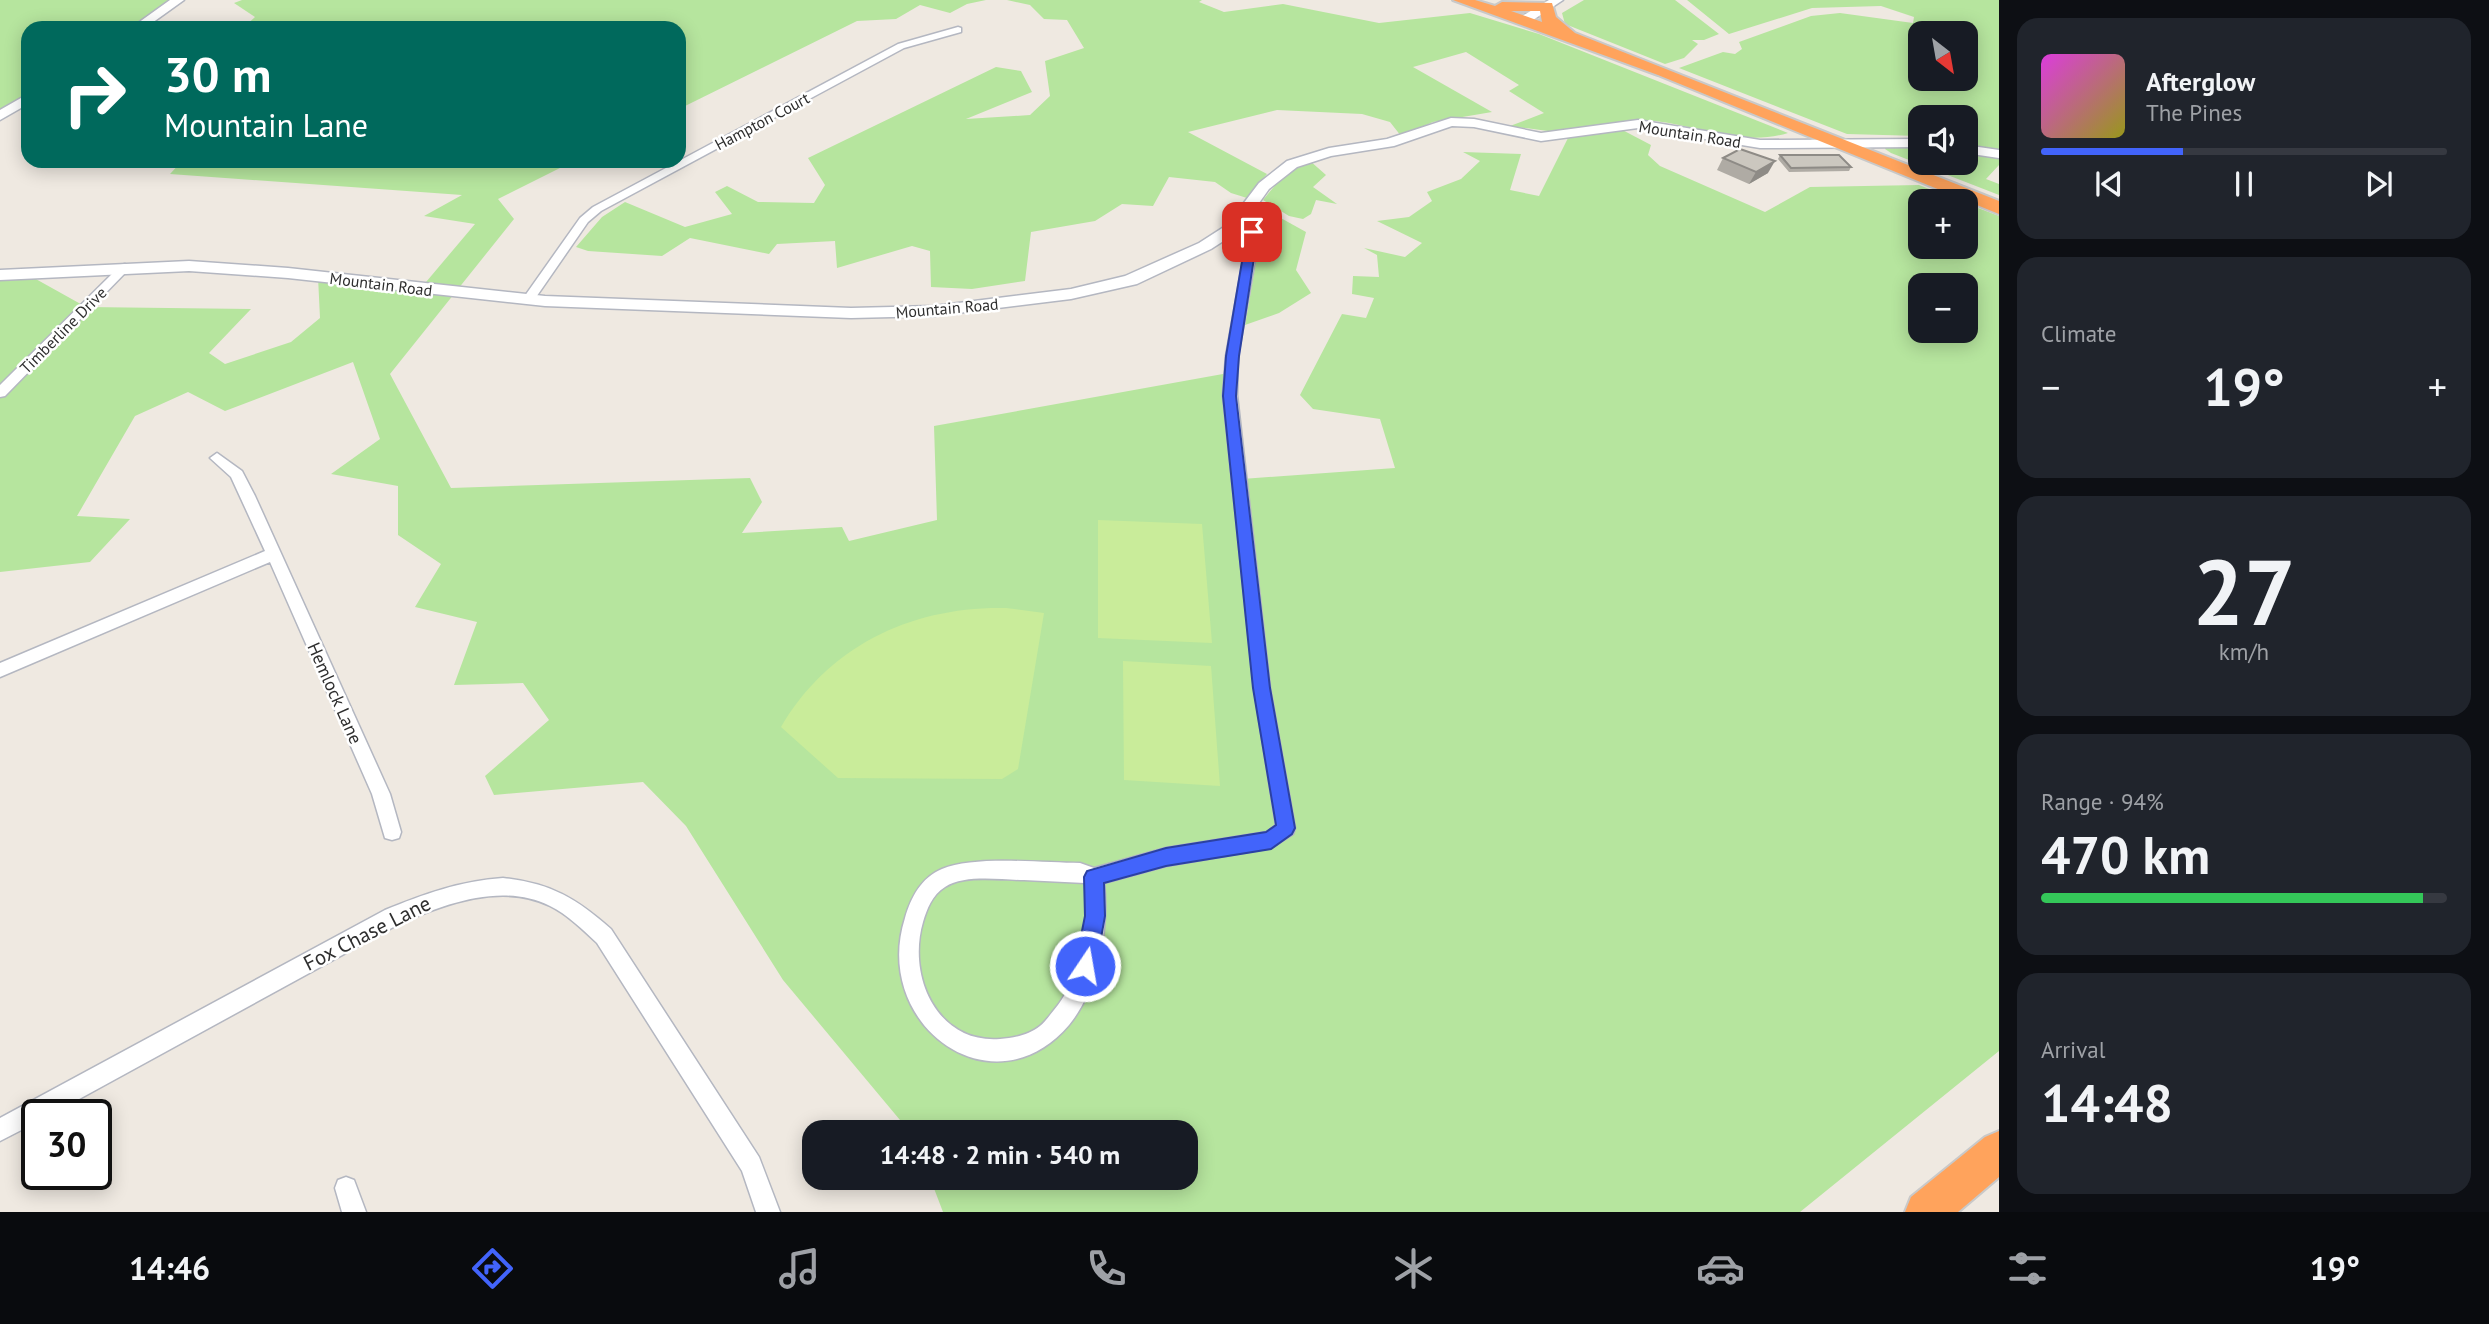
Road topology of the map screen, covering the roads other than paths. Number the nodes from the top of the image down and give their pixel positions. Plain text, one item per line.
1 (178, 0) edge
2 (1466, 2) edge
3 (1552, 3) edge
4 (1523, 20) junction
5 (146, 21) edge
6 (958, 30) dead end
7 (1573, 39) junction
8 (21, 102) edge
9 (0, 116) edge
10 (1795, 125) junction
11 (1841, 143) junction
12 (1908, 144) edge
13 (1785, 145) junction
14 (1978, 151) edge
15 (1999, 154) edge
16 (686, 161) edge
17 (673, 168) edge
18 (1999, 200) edge
19 (1999, 208) edge
20 (1240, 222) junction
21 (125, 267) junction
22 (0, 275) edge
23 (528, 300) junction
24 (0, 393) edge
25 (217, 458) dead end
26 (273, 554) junction
27 (0, 670) edge
28 (392, 832) dead end
29 (1094, 877) junction
30 (0, 1130) edge
31 (1999, 1151) edge
32 (346, 1188) dead end
33 (354, 1212) edge
34 (768, 1212) edge
35 (1926, 1212) edge

1 - 5 street
2 - 3 highway
2 - 4 highway
3 - 4 street
3 - 7 highway
4 - 7 highway
6 - 16 street, Hampton Court
7 - 10 highway
8 - 9 street
10 - 11 highway
10 - 13 highway
11 - 12 street
11 - 13 street, Mountain Road
11 - 18 highway
11 - 19 highway
13 - 20 street, Mountain Road
14 - 15 street
17 - 23 street, Hampton Court
20 - 23 street, Mountain Road
20 - 29 street
21 - 22 street, Mountain Road
21 - 23 street, Mountain Road
21 - 24 street, Timberline Drive
25 - 26 street, Hemlock Lane
26 - 27 street
26 - 28 street, Hemlock Lane
29 - 29 street
30 - 34 street, Fox Chase Lane
31 - 35 highway
32 - 33 street

